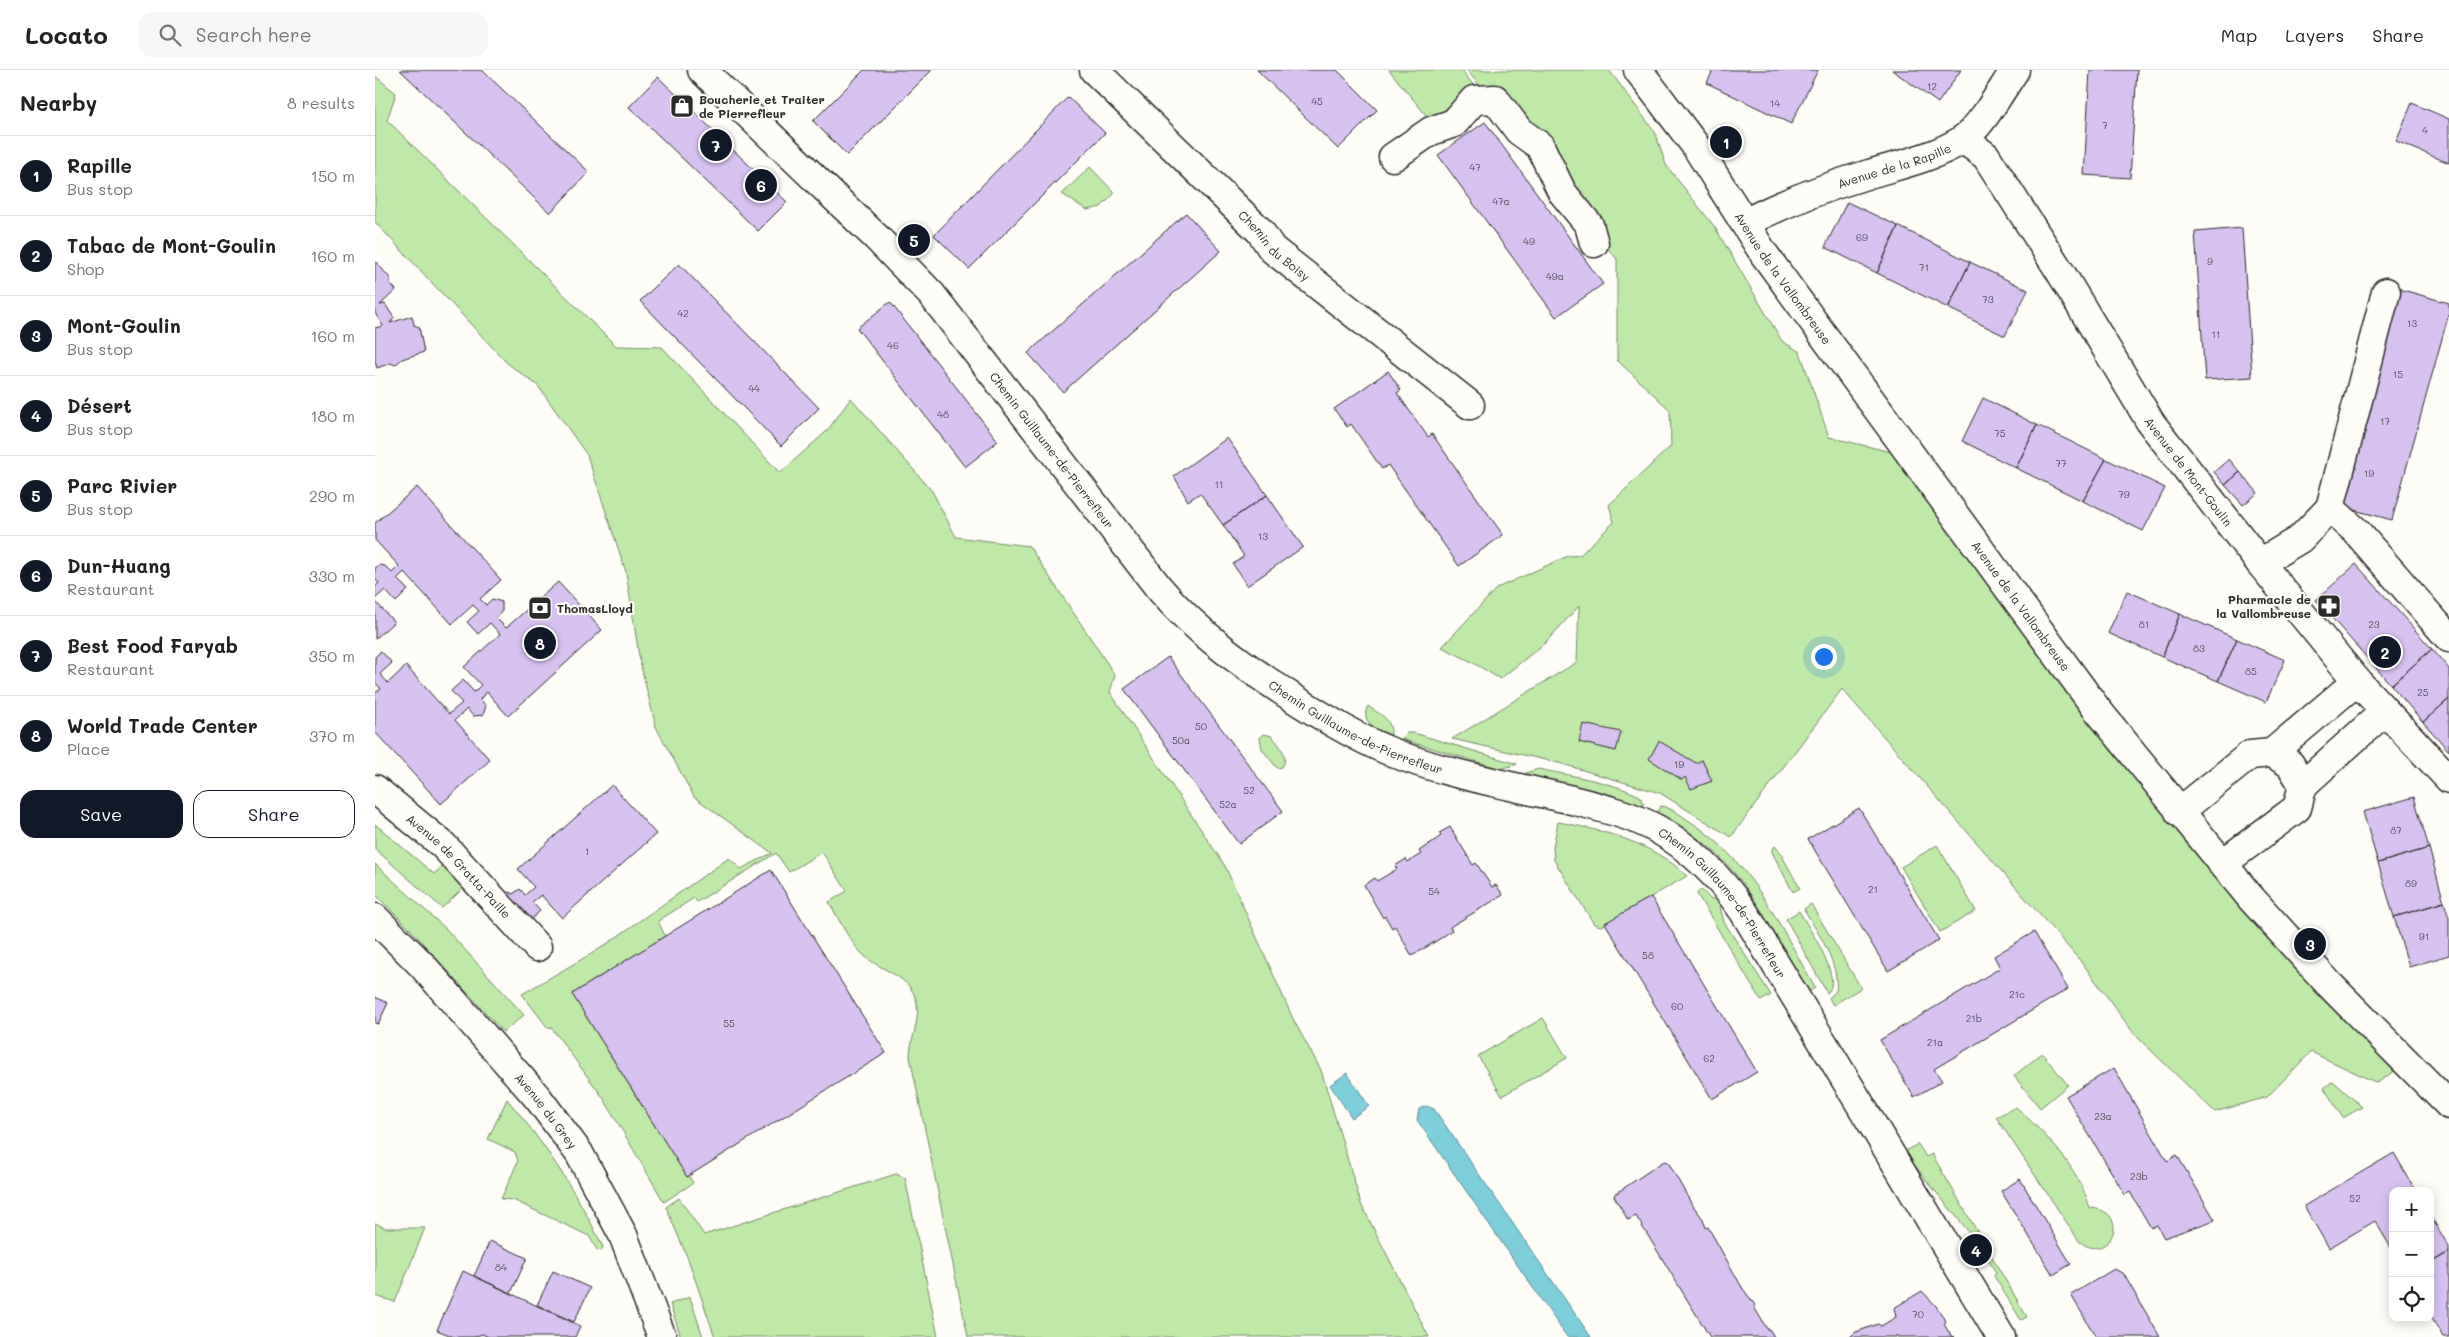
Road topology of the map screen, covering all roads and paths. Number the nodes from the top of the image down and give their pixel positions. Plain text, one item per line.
1 (702, 70) edge
2 (1094, 70) edge
3 (1638, 70) edge
4 (2015, 70) edge
5 (1963, 139) junction
6 (1393, 157) dead end
7 (1745, 223) junction
8 (1594, 243) dead end
9 (2386, 292) dead end
10 (1471, 405) dead end
11 (2330, 508) junction
12 (2260, 564) junction
13 (2449, 638) edge
14 (2357, 681) junction
15 (2384, 712) junction
16 (2272, 753) junction
17 (2449, 779) edge
18 (2303, 785) junction
19 (375, 789) edge
20 (2179, 812) junction
21 (2222, 864) junction
22 (375, 918) edge
23 (537, 947) dead end
24 (2449, 1105) edge
25 (662, 1337) edge
26 (2001, 1337) edge

1 - 26 street, Chemin Guillaume-de-Pierrefleur
2 - 10 street, Chemin du Boisy
3 - 7 street, Avenue de la Vallombreuse
4 - 5 street, Avenue de la Rapille
5 - 7 street, Avenue de la Rapille
5 - 12 street, Avenue de Mont-Goulin
6 - 8 street
7 - 20 street, Avenue de la Vallombreuse
9 - 11 street
11 - 12 street
11 - 13 street
12 - 14 street, Avenue de Mont-Goulin
14 - 15 street, Avenue de Mont-Goulin
14 - 16 street
15 - 17 street, Avenue de Mont-Goulin
15 - 18 street
16 - 18 street
16 - 20 street
18 - 21 street
19 - 23 street, Avenue de Gratta-Paille
20 - 21 street, Avenue de la Vallombreuse
21 - 24 street, Avenue de la Vallombreuse
22 - 25 street, Avenue du Grey

